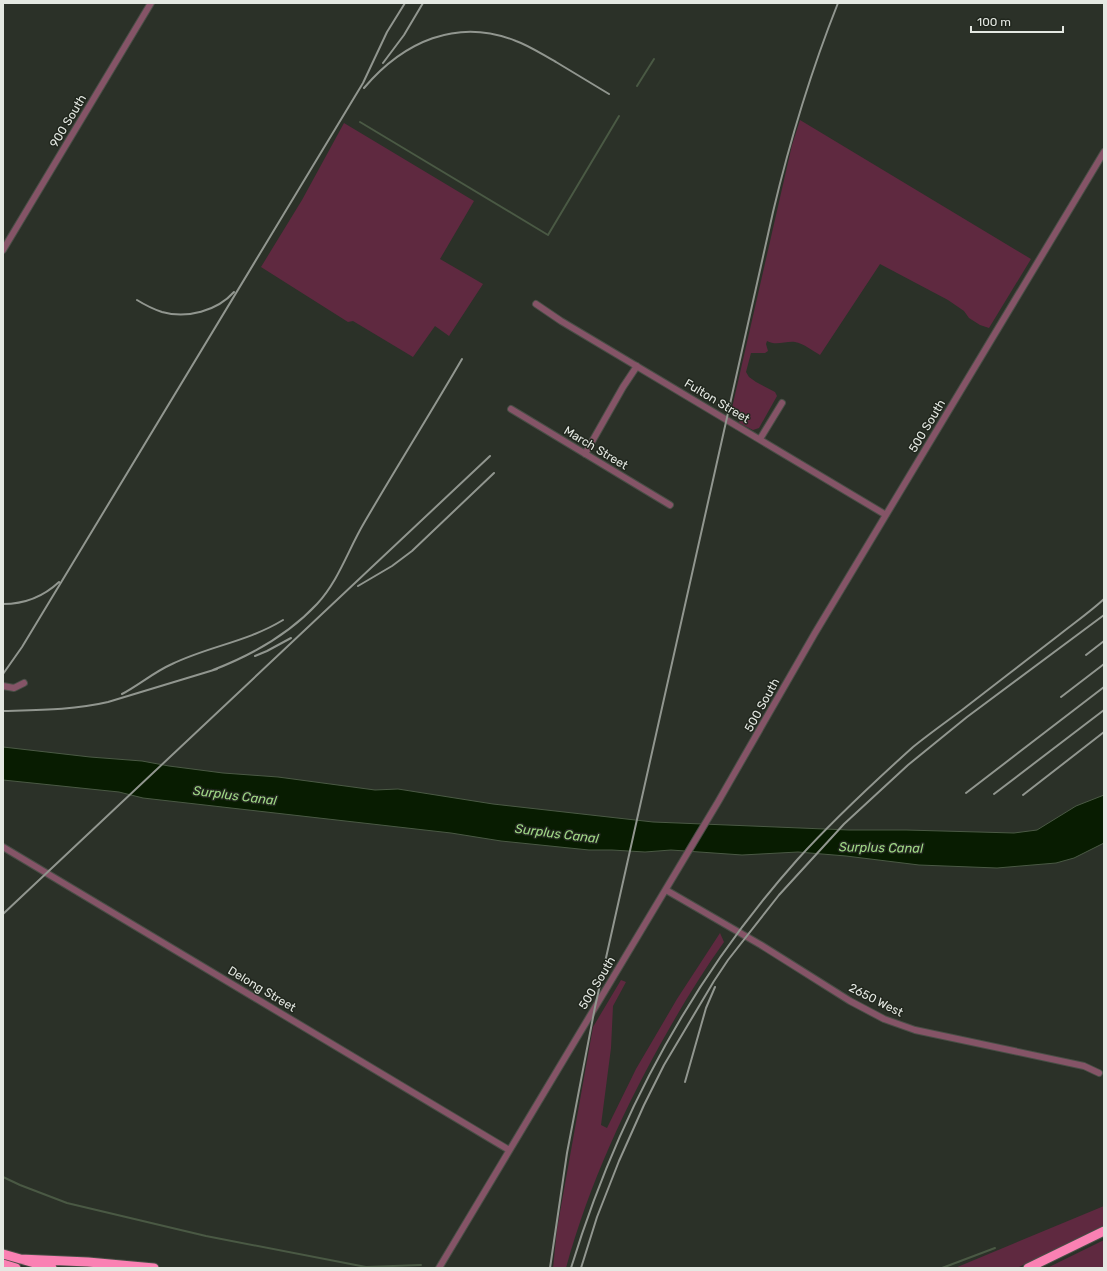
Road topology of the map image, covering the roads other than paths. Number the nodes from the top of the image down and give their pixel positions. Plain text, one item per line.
1 (151, 3) edge
2 (1104, 152) edge
3 (3, 250) edge
4 (536, 304) dead end
5 (637, 366) junction
6 (782, 402) dead end
7 (511, 409) dead end
8 (760, 439) junction
9 (585, 454) junction
10 (670, 505) dead end
11 (886, 515) junction
12 (24, 683) dead end
13 (3, 686) edge
14 (3, 847) edge
15 (666, 890) junction
16 (1099, 1073) dead end
17 (509, 1150) junction
18 (1104, 1231) edge
19 (3, 1254) edge
20 (20, 1259) junction
21 (3, 1264) edge
22 (16, 1268) edge
23 (52, 1268) edge
24 (154, 1268) edge
25 (439, 1268) edge
26 (1028, 1268) edge

1 - 3 street, 900 South
2 - 11 street, 500 South
4 - 5 street, Fulton Street
5 - 8 street, Fulton Street
5 - 9 street
6 - 8 street
7 - 9 street, March Street
8 - 11 street, Fulton Street
9 - 10 street, March Street
11 - 15 street, 500 South
12 - 13 street
14 - 17 street, Delong Street
15 - 16 street, 2650 West
15 - 17 street, 500 South
17 - 25 street, 500 South
18 - 26 highway
19 - 20 highway
20 - 23 highway
20 - 24 highway
21 - 22 highway

